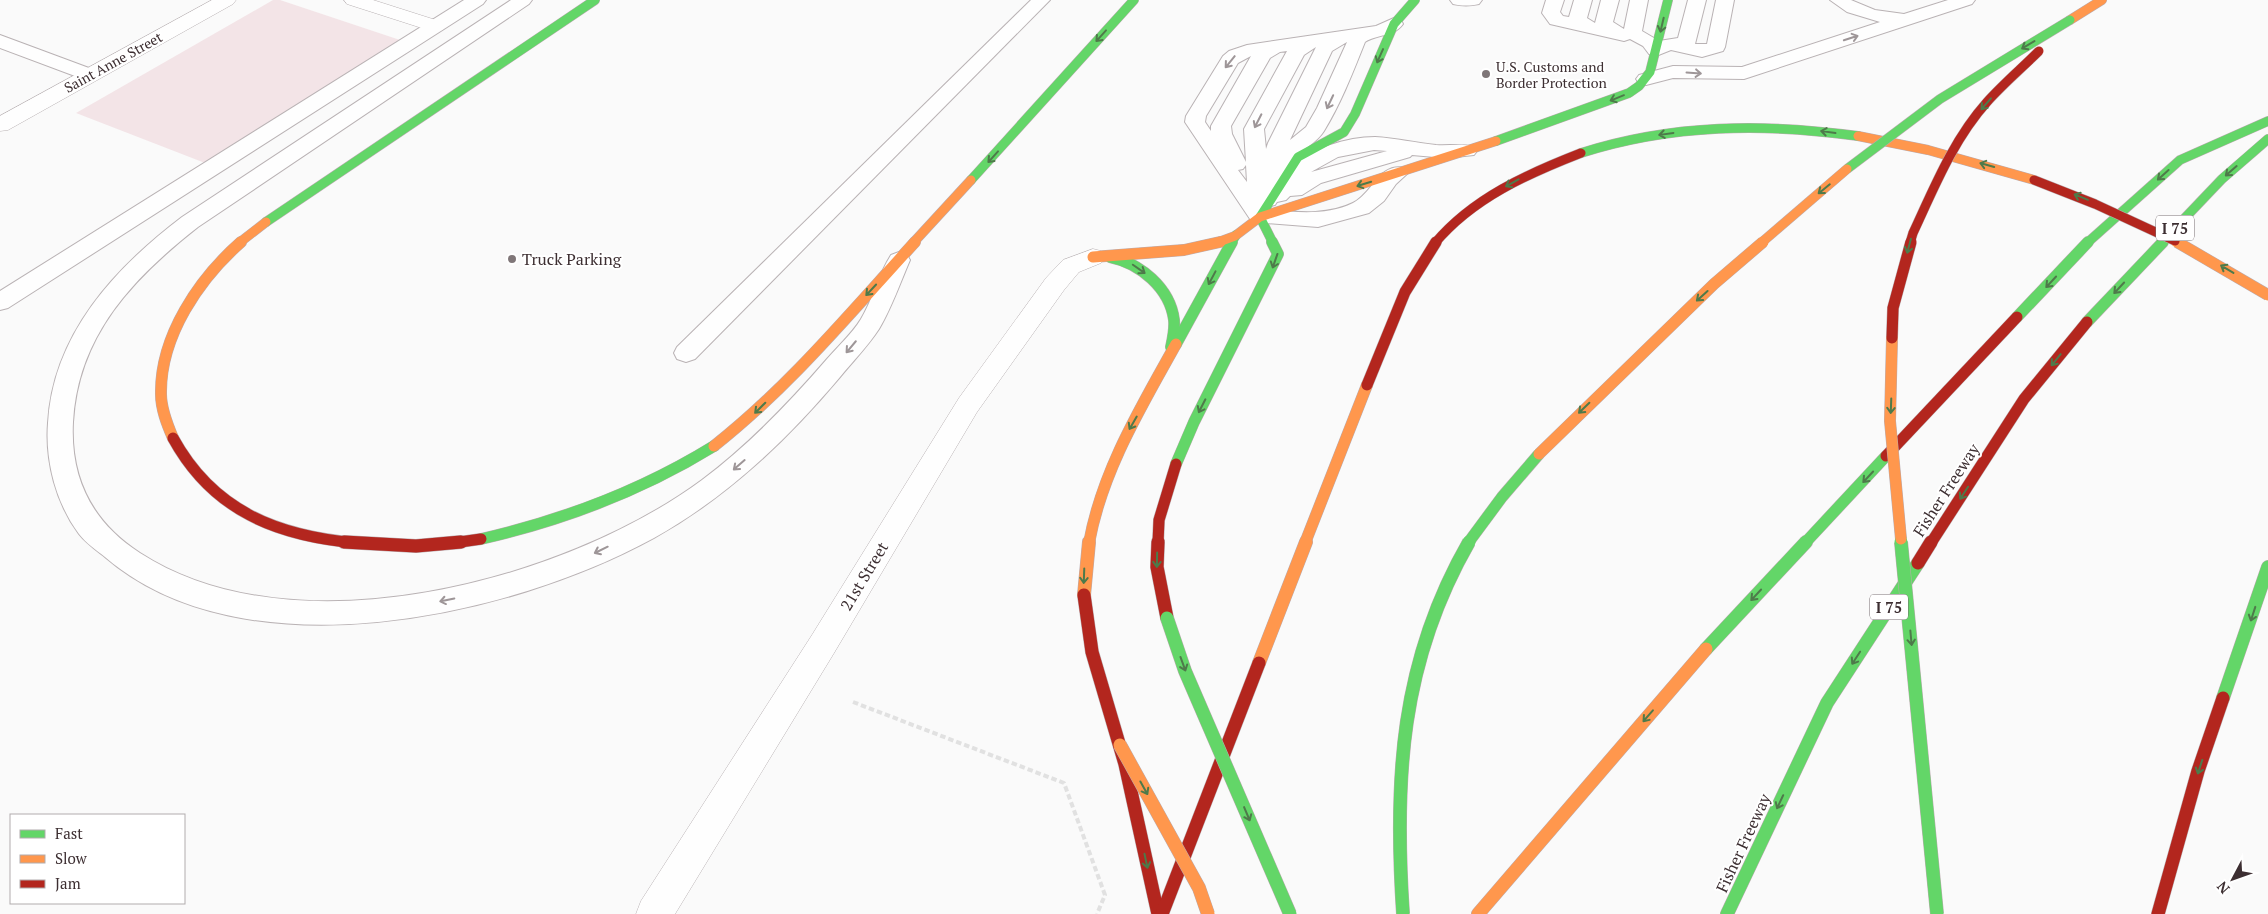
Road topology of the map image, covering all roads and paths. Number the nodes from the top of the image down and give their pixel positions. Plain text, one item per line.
1 (226, 0) edge
2 (354, 0) edge
3 (477, 0) edge
4 (523, 0) edge
5 (595, 0) edge
6 (1041, 0) edge
7 (1134, 0) edge
8 (1415, 0) edge
9 (1459, 0) edge
10 (1473, 0) edge
11 (1555, 0) edge
12 (1583, 0) edge
13 (1610, 0) edge
14 (1639, 0) edge
15 (1668, 0) edge
16 (1697, 0) edge
17 (1725, 0) edge
18 (1838, 0) edge
19 (1966, 0) edge
20 (2102, 0) edge
21 (1910, 19) junction
22 (2070, 20) junction
23 (1394, 24) junction
24 (435, 26) junction
25 (1589, 28) junction
26 (1370, 32) junction
27 (1617, 34) junction
28 (1342, 37) junction
29 (1315, 40) junction
30 (0, 41) edge
31 (1657, 44) junction
32 (1275, 47) junction
33 (90, 75) junction
34 (1646, 79) junction
35 (2268, 121) edge
36 (0, 125) edge
37 (2268, 139) edge
38 (1467, 150) junction
39 (1397, 173) joint
40 (1260, 217) junction
41 (1236, 235) junction
42 (1093, 257) junction
43 (899, 260) junction
44 (2268, 295) edge
45 (0, 302) edge
46 (686, 353) dead end
47 (1158, 380) junction
48 (2268, 567) edge
49 (853, 702) dead end
50 (1120, 745) junction
51 (654, 914) edge
52 (1097, 914) edge
53 (1160, 914) edge
54 (1208, 914) edge
55 (1290, 914) edge
56 (1403, 914) edge
57 (1478, 914) edge
58 (1727, 914) edge
59 (1937, 914) edge
60 (2158, 914) edge

1 - 33 street, Saint Anne Street
2 - 24 street
3 - 24 lane
43 -> 4 lane
43 -> 5 highway
6 - 46 lane
7 -> 43 highway
8 - 23 highway
9 - 10 lane
11 - 25 lane
12 - 25 lane
13 - 27 lane
14 - 31 lane
15 -> 31 highway
16 - 31 lane
17 - 31 lane
18 - 21 lane
19 - 21 lane
20 - 22 highway
34 -> 21 lane
22 -> 56 highway, bridge
22 -> 59 highway, bridge
23 - 26 lane
23 -> 40 highway
24 - 45 lane
25 - 27 lane
26 - 28 lane
26 -> 40 lane
27 - 31 lane
28 - 29 lane
28 - 40 lane
29 - 32 lane
29 -> 40 lane
30 - 33 lane
31 - 34 highway
32 - 40 lane
32 -> 40 lane
33 - 36 street, Saint Anne Street
34 -> 38 highway
35 -> 57 highway
37 -> 58 highway, Fisher Freeway / I 75
38 - 39 highway
38 - 40 lane
39 -> 40 lane
40 - 41 highway
40 -> 55 highway, bridge
41 - 42 highway
41 -> 47 highway
42 -> 47 highway
42 - 51 street, 21st Street
44 -> 53 highway, bridge
47 -> 50 highway
48 -> 60 highway
49 - 52 path
50 -> 53 highway, bridge
50 -> 54 highway, bridge

